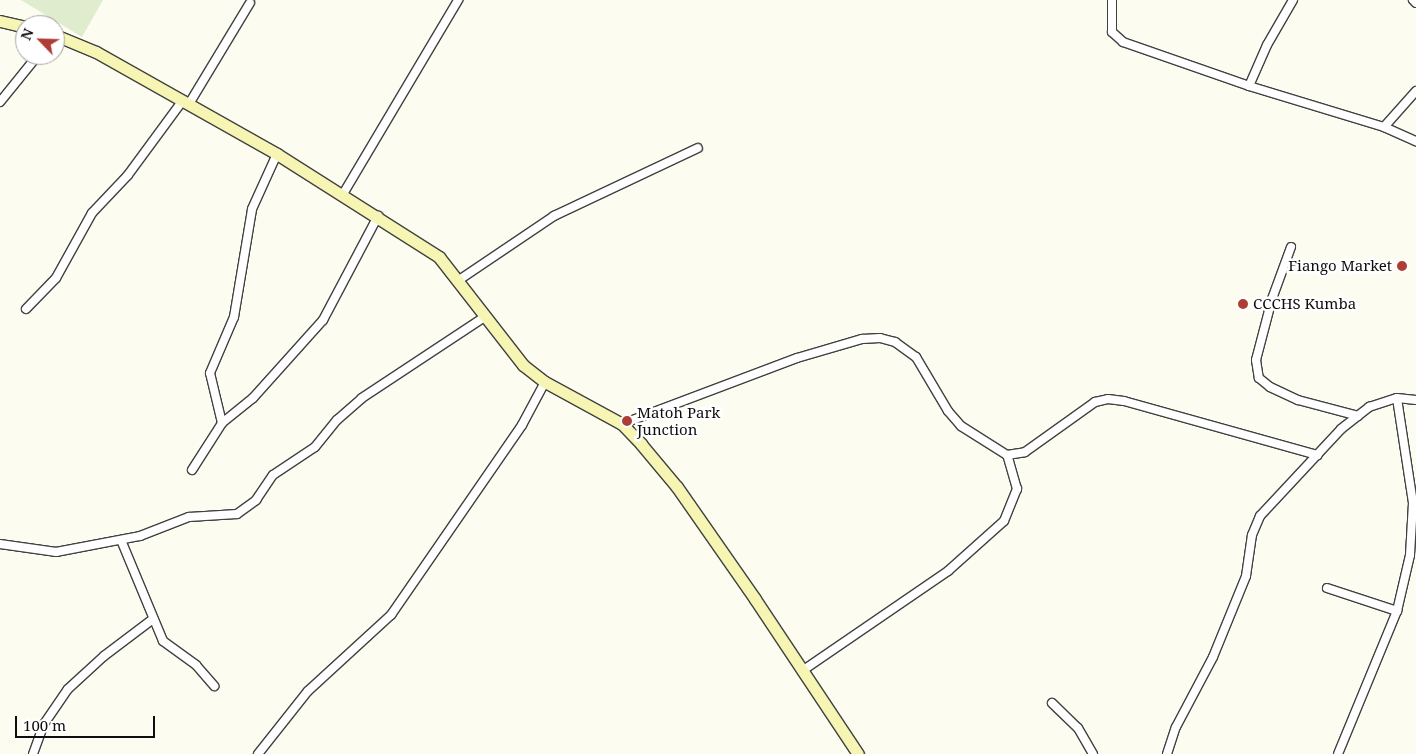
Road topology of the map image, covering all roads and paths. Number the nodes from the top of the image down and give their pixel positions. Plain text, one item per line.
1 (458, 0) edge
2 (1112, 0) edge
3 (1293, 0) edge
4 (1413, 0) edge
5 (250, 3) dead end
6 (1416, 3) edge
7 (0, 21) edge
8 (15, 25) edge
9 (65, 39) edge
10 (30, 65) edge
11 (1249, 86) junction
12 (1416, 91) edge
13 (0, 102) edge
14 (186, 102) junction
15 (1384, 127) junction
16 (1416, 141) edge
17 (698, 148) dead end
18 (277, 154) junction
19 (343, 194) junction
20 (378, 216) junction
21 (1292, 247) dead end
22 (459, 280) junction
23 (26, 309) dead end
24 (486, 316) junction
25 (545, 382) junction
26 (1397, 398) junction
27 (1416, 400) edge
28 (1358, 416) junction
29 (222, 423) junction
30 (622, 424) junction
31 (1318, 455) junction
32 (1007, 456) junction
33 (192, 470) dead end
34 (121, 540) junction
35 (0, 544) edge
36 (1327, 588) dead end
37 (1396, 611) junction
38 (153, 619) junction
39 (802, 671) junction
40 (214, 686) dead end
41 (1052, 703) dead end
42 (32, 754) edge
43 (258, 754) edge
44 (858, 754) edge
45 (1093, 754) edge
46 (1166, 754) edge
47 (1338, 754) edge

1 - 19 street
2 - 11 street
3 - 11 street
4 - 6 street
5 - 14 street
7 - 8 main road
9 - 14 main road
10 - 13 street
11 - 15 street
12 - 15 street
14 - 18 main road
14 - 23 street
15 - 16 street
17 - 22 street
18 - 19 main road
18 - 29 street
19 - 20 main road
20 - 22 main road
20 - 29 street
21 - 28 street
22 - 24 main road
24 - 25 main road
24 - 34 street
25 - 30 main road
25 - 43 street
26 - 27 street
26 - 28 street
26 - 37 street
28 - 31 street
29 - 33 street
30 - 32 street
30 - 39 main road
31 - 32 street
31 - 46 street
32 - 39 street
34 - 35 street
34 - 38 street
36 - 37 street
37 - 47 street
38 - 40 street
38 - 42 street
39 - 44 main road
41 - 45 street

